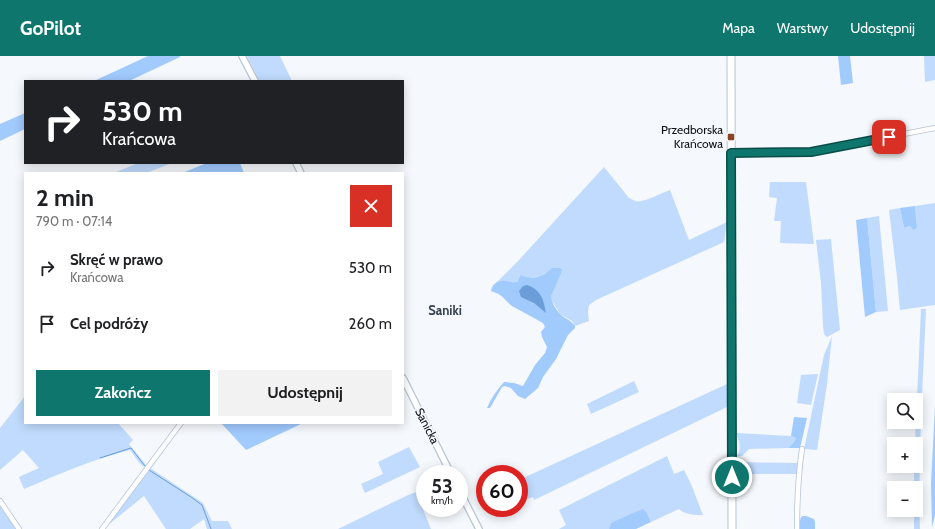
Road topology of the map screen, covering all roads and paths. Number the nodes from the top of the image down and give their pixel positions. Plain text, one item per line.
1 (242, 56) edge
2 (731, 56) edge
3 (254, 80) edge
4 (935, 128) edge
5 (731, 153) junction
6 (404, 380) edge
7 (180, 424) edge
8 (802, 450) dead end
9 (446, 465) edge
10 (0, 501) edge
11 (468, 508) edge
12 (19, 529) edge
13 (102, 529) edge
14 (479, 529) edge
15 (732, 529) edge
16 (797, 529) edge

1 - 3 street
2 - 5 main road
4 - 5 street
5 - 15 main road
6 - 9 street, Sanicka
7 - 13 street
8 - 16 street
10 - 12 street
11 - 14 street

